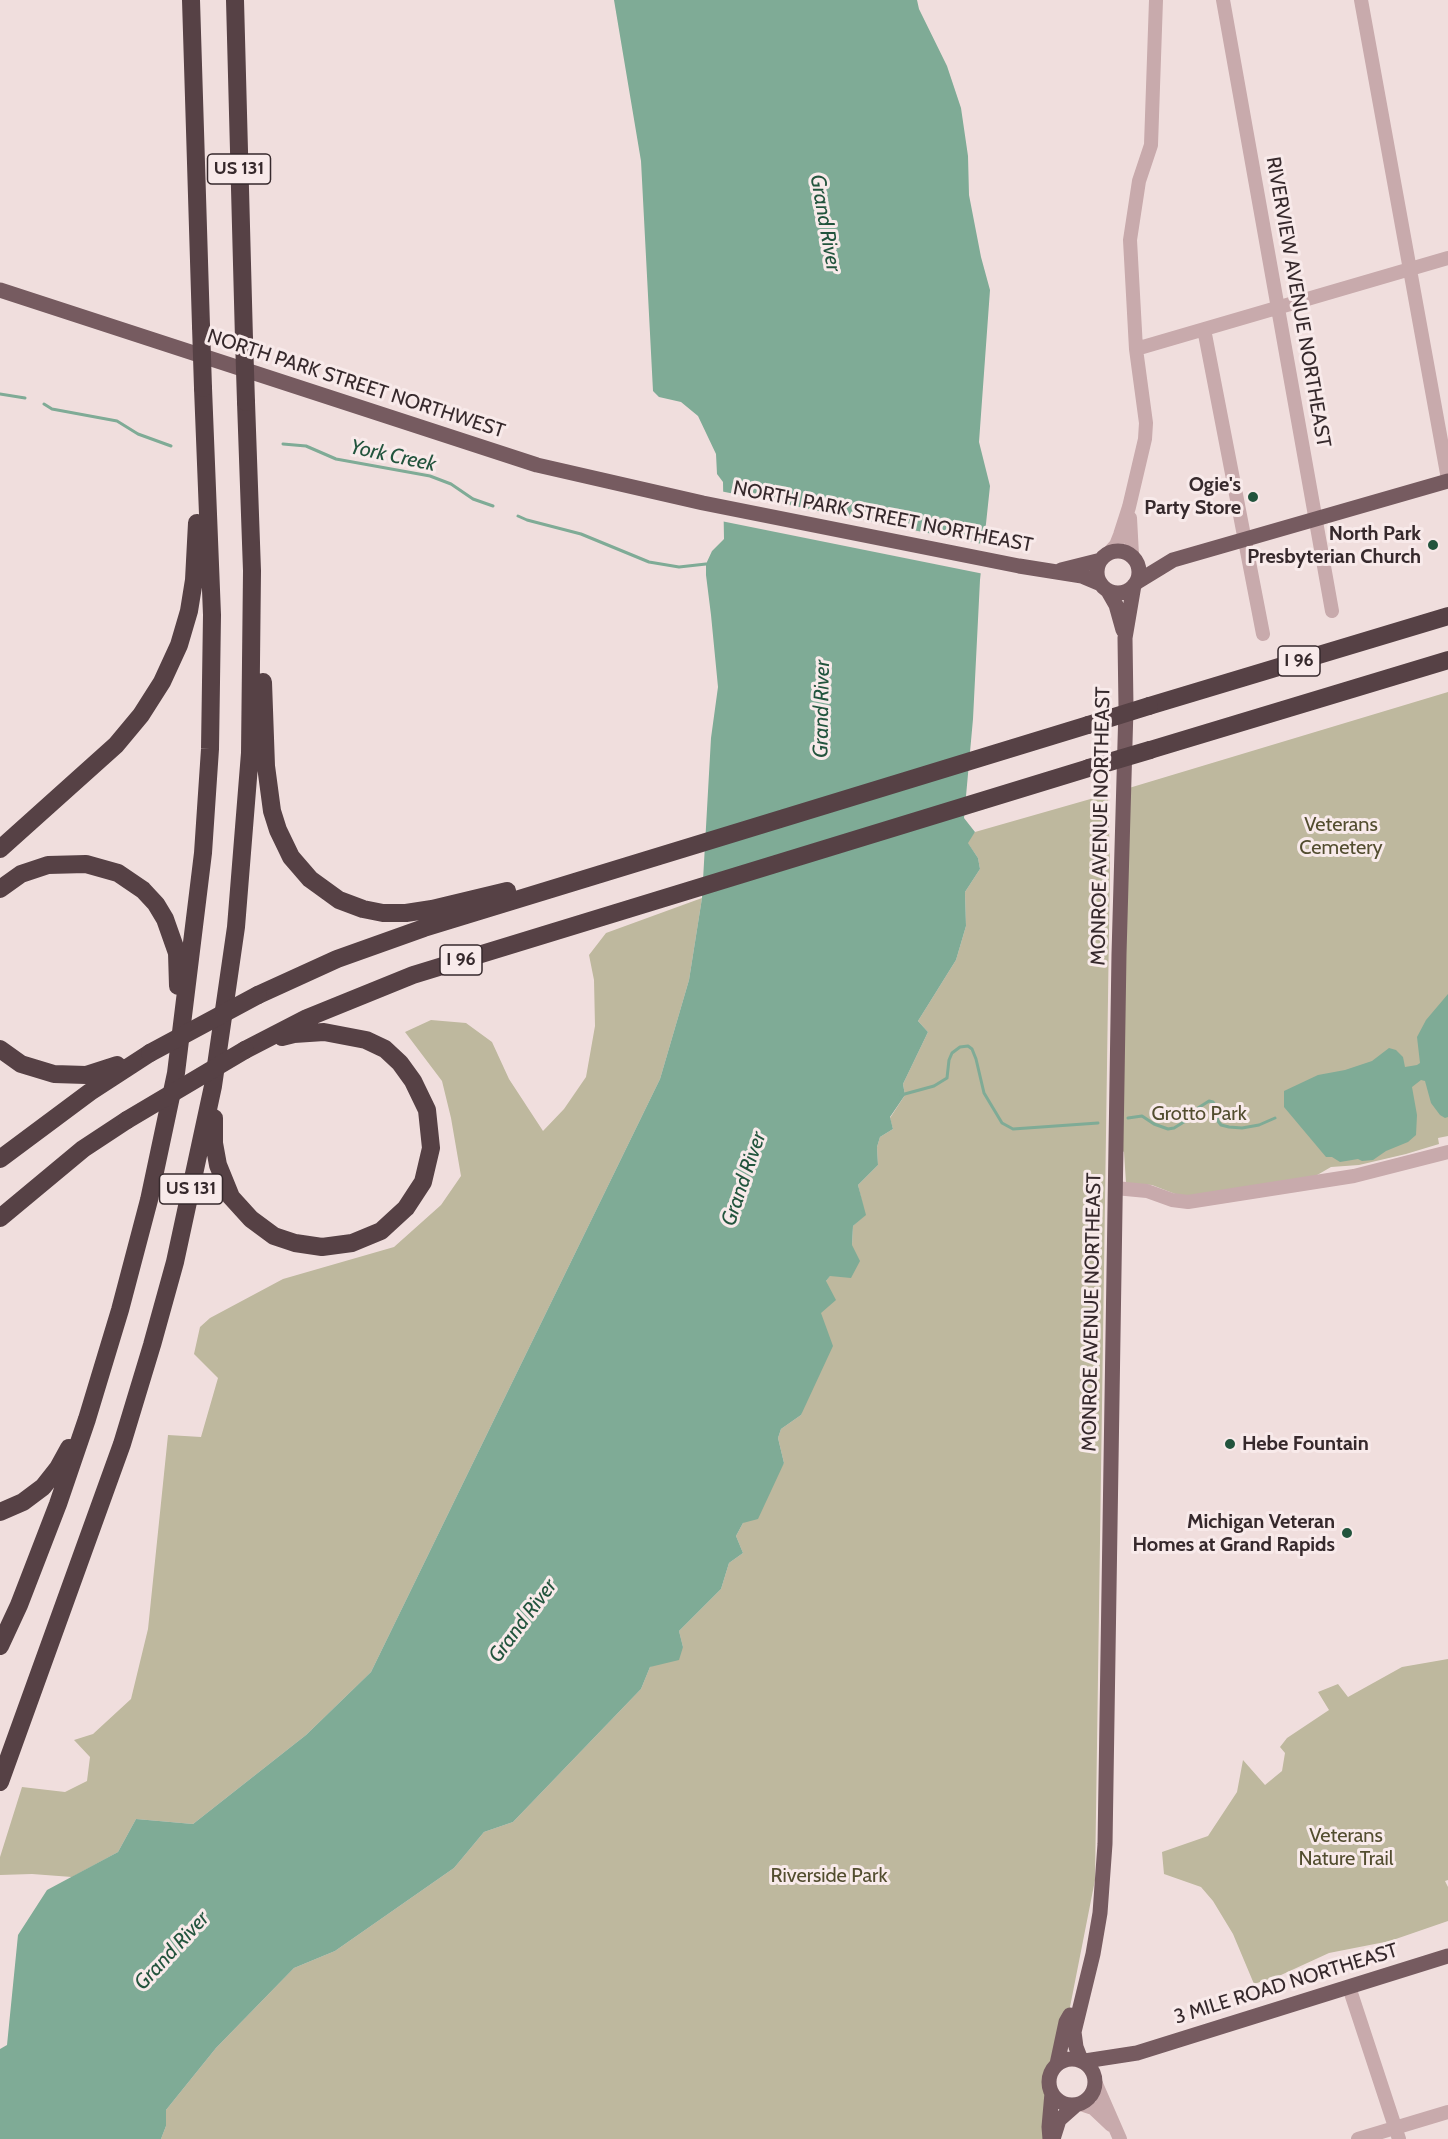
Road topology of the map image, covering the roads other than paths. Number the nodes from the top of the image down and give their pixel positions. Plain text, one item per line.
1 (191, 0) edge
2 (235, 0) edge
3 (1156, 0) edge
4 (1223, 0) edge
5 (1361, 0) edge
6 (1448, 258) edge
7 (1410, 269) junction
8 (0, 290) edge
9 (1277, 306) junction
10 (1204, 329) junction
11 (1136, 349) junction
12 (203, 392) junction
13 (1448, 480) edge
14 (703, 503) joint
15 (1129, 507) junction
16 (1316, 519) junction
17 (1246, 540) junction
18 (1133, 556) junction
19 (1104, 557) junction
20 (1173, 560) junction
21 (252, 571) junction
22 (1056, 572) junction
23 (1136, 584) junction
24 (1104, 587) junction
25 (1332, 611) dead end
26 (1448, 616) edge
27 (1263, 634) dead end
28 (1125, 638) junction
29 (1448, 660) edge
30 (0, 849) edge
31 (606, 873) junction
32 (0, 889) edge
33 (251, 1047) junction
34 (0, 1049) edge
35 (150, 1053) junction
36 (176, 1073) junction
37 (213, 1086) junction
38 (1448, 1152) edge
39 (0, 1160) edge
40 (1115, 1188) junction
41 (0, 1218) edge
42 (87, 1419) junction
43 (0, 1512) edge
44 (0, 1646) edge
45 (0, 1782) edge
46 (1448, 1956) edge
47 (1086, 1985) junction
48 (1350, 1987) junction
49 (1137, 2053) junction
50 (1083, 2061) junction
51 (1057, 2064) junction
52 (1096, 2083) junction
53 (1052, 2093) junction
54 (1078, 2105) junction
55 (1448, 2112) edge
56 (1118, 2134) edge
57 (1397, 2134) edge
58 (1051, 2139) edge
59 (1358, 2139) edge

1 - 12 highway, US 131, bridge
2 - 21 highway, US 131, bridge
3 - 11 street
4 - 9 street, RIVERVIEW AVENUE NORTHEAST
5 - 7 street
6 - 7 street
7 - 9 street
7 - 13 street
8 - 14 main road, NORTH PARK STREET NORTHWEST
9 - 10 street
9 - 16 street, RIVERVIEW AVENUE NORTHEAST
10 - 11 street
10 - 17 street
11 - 15 street
12 - 30 highway
12 - 36 highway, US 131
13 - 16 main road
14 - 22 main road, NORTH PARK STREET NORTHEAST
15 - 18 street
15 - 19 street
16 - 17 main road
16 - 25 street, RIVERVIEW AVENUE NORTHEAST
17 - 20 main road
17 - 27 street
18 - 19 main road
18 - 20 main road
18 - 23 main road
19 - 22 main road, NORTH PARK STREET NORTHEAST
19 - 24 main road
20 - 23 main road
21 - 31 highway
21 - 37 highway, US 131
22 - 24 main road, NORTH PARK STREET NORTHEAST
23 - 24 main road
23 - 28 main road, MONROE AVENUE NORTHEAST
24 - 28 main road, MONROE AVENUE NORTHEAST
26 - 31 highway, I 96, bridge
28 - 40 main road, MONROE AVENUE NORTHEAST
29 - 33 highway, I 96, bridge
31 - 35 highway, I 96, bridge
32 - 36 highway
33 - 37 highway
33 - 41 highway, I 96, bridge
34 - 35 highway
35 - 39 highway, I 96
36 - 42 highway, US 131
37 - 45 highway, US 131
38 - 40 street
40 - 47 main road, MONROE AVENUE NORTHEAST
42 - 43 highway
42 - 44 highway, US 131
46 - 48 main road, 3 MILE ROAD NORTHEAST
47 - 50 main road, MONROE AVENUE NORTHEAST
47 - 51 main road, MONROE AVENUE NORTHEAST
48 - 49 main road, 3 MILE ROAD NORTHEAST
48 - 57 street
49 - 50 main road, 3 MILE ROAD NORTHEAST
49 - 52 main road, 3 MILE ROAD NORTHEAST
50 - 51 main road
50 - 52 main road
51 - 53 main road
52 - 54 main road
52 - 56 street
53 - 54 main road
53 - 58 main road
54 - 56 street
54 - 58 main road
55 - 57 street
57 - 59 street

